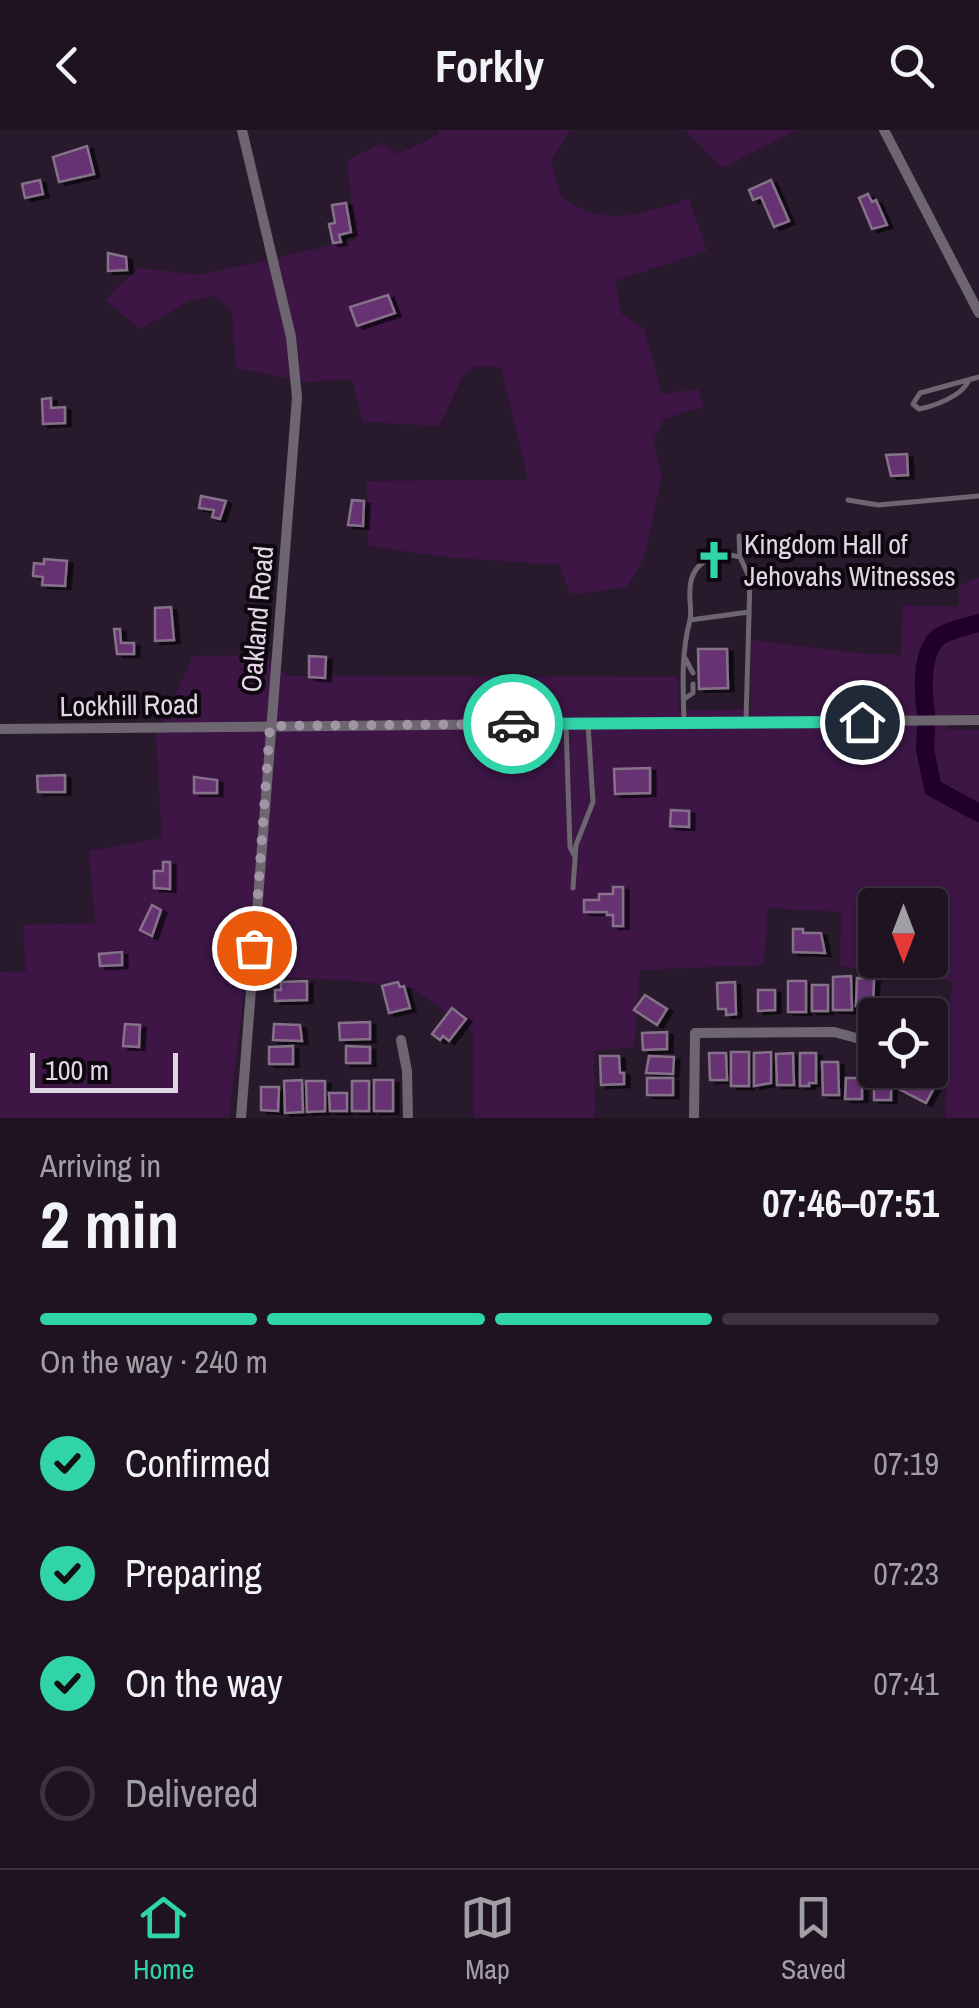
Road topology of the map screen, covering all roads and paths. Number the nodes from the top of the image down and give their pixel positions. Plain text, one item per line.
1 (242, 130) edge
2 (884, 130) edge
3 (979, 313) edge
4 (979, 377) edge
5 (968, 382) junction
6 (979, 496) edge
7 (848, 500) dead end
8 (739, 536) dead end
9 (740, 557) junction
10 (749, 612) junction
11 (690, 620) junction
12 (684, 656) junction
13 (692, 674) dead end
14 (693, 684) dead end
15 (684, 700) junction
16 (979, 720) edge
17 (746, 722) junction
18 (684, 723) junction
19 (566, 724) junction
20 (588, 724) junction
21 (270, 726) junction
22 (0, 729) edge
23 (575, 856) junction
24 (573, 888) dead end
25 (858, 1038) edge
26 (401, 1040) dead end
27 (241, 1118) edge
28 (408, 1118) edge
29 (694, 1118) edge

1 - 21 street, Oakland Road
2 - 3 street
4 - 5 lane
5 - 5 lane
6 - 7 lane
8 - 9 lane
9 - 10 lane
9 - 11 lane
10 - 11 lane
10 - 17 lane
11 - 12 lane
12 - 13 lane
12 - 15 lane
14 - 15 lane
15 - 18 lane
16 - 17 street, Lockhill Road
17 - 18 street, Lockhill Road
18 - 20 street, Lockhill Road
19 - 20 street, Lockhill Road
19 - 21 street, Lockhill Road
19 - 23 lane
20 - 23 lane
21 - 22 street, Lockhill Road
21 - 27 street, Oakland Road
23 - 24 lane
25 - 29 street
26 - 28 street

